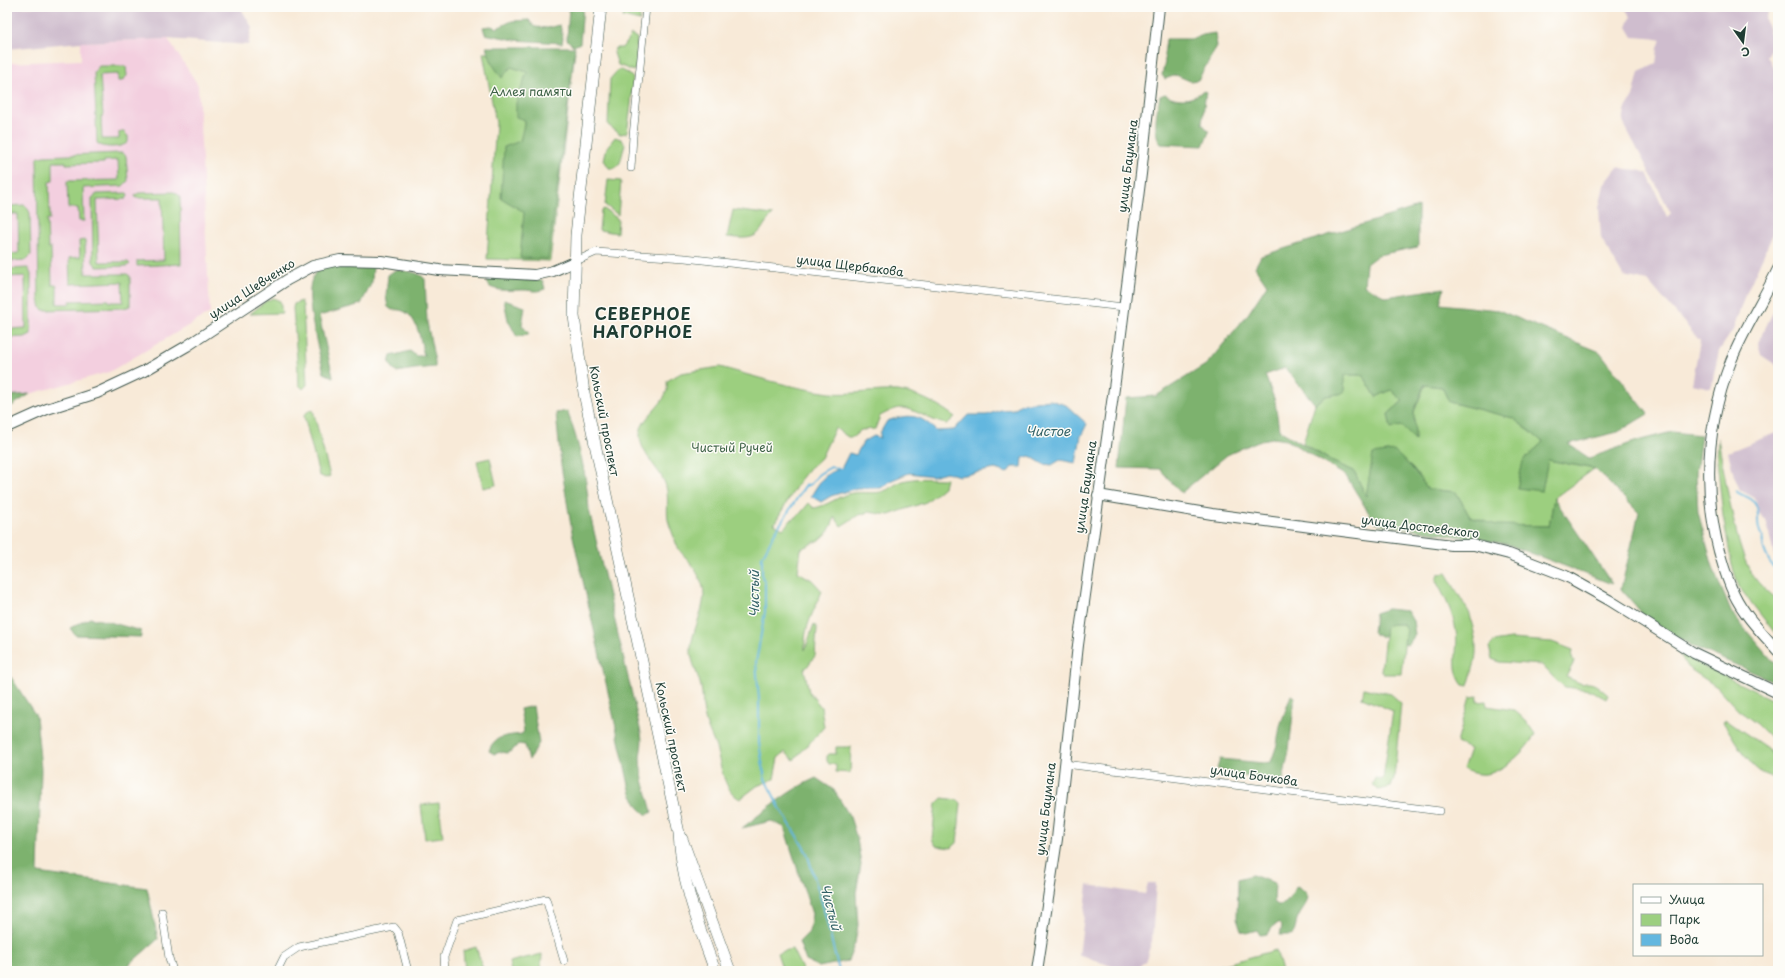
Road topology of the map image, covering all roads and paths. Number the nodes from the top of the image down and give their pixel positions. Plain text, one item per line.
1 (601, 7) edge
2 (646, 7) edge
3 (1159, 7) edge
4 (631, 168) dead end
5 (576, 261) junction
6 (1778, 269) edge
7 (1124, 307) junction
8 (7, 426) edge
9 (1098, 495) junction
10 (1778, 651) edge
11 (1777, 692) edge
12 (1065, 764) junction
13 (1440, 811) dead end
14 (679, 833) junction
15 (700, 890) junction
16 (688, 893) junction
17 (162, 912) dead end
18 (564, 961) dead end
19 (172, 971) edge
20 (277, 971) edge
21 (408, 971) edge
22 (445, 971) edge
23 (715, 971) edge
24 (730, 971) edge
25 (1037, 971) edge

1 - 5 main road, Кольский проспект
2 - 4 street
3 - 7 street, улица Баумана
5 - 7 street, улица Щербакова
5 - 8 street, улица Шевченко
5 - 14 main road, Кольский проспект
6 - 10 street
7 - 9 street, улица Баумана
9 - 11 street, улица Достоевского
9 - 12 street, улица Баумана
12 - 13 street, улица Бочкова
12 - 25 street, улица Баумана
14 - 15 main road, Кольский проспект
14 - 16 main road, Кольский проспект
15 - 16 main road
15 - 24 main road, Кольский проспект
16 - 23 main road, Кольский проспект
17 - 19 street
18 - 22 street
20 - 21 street

